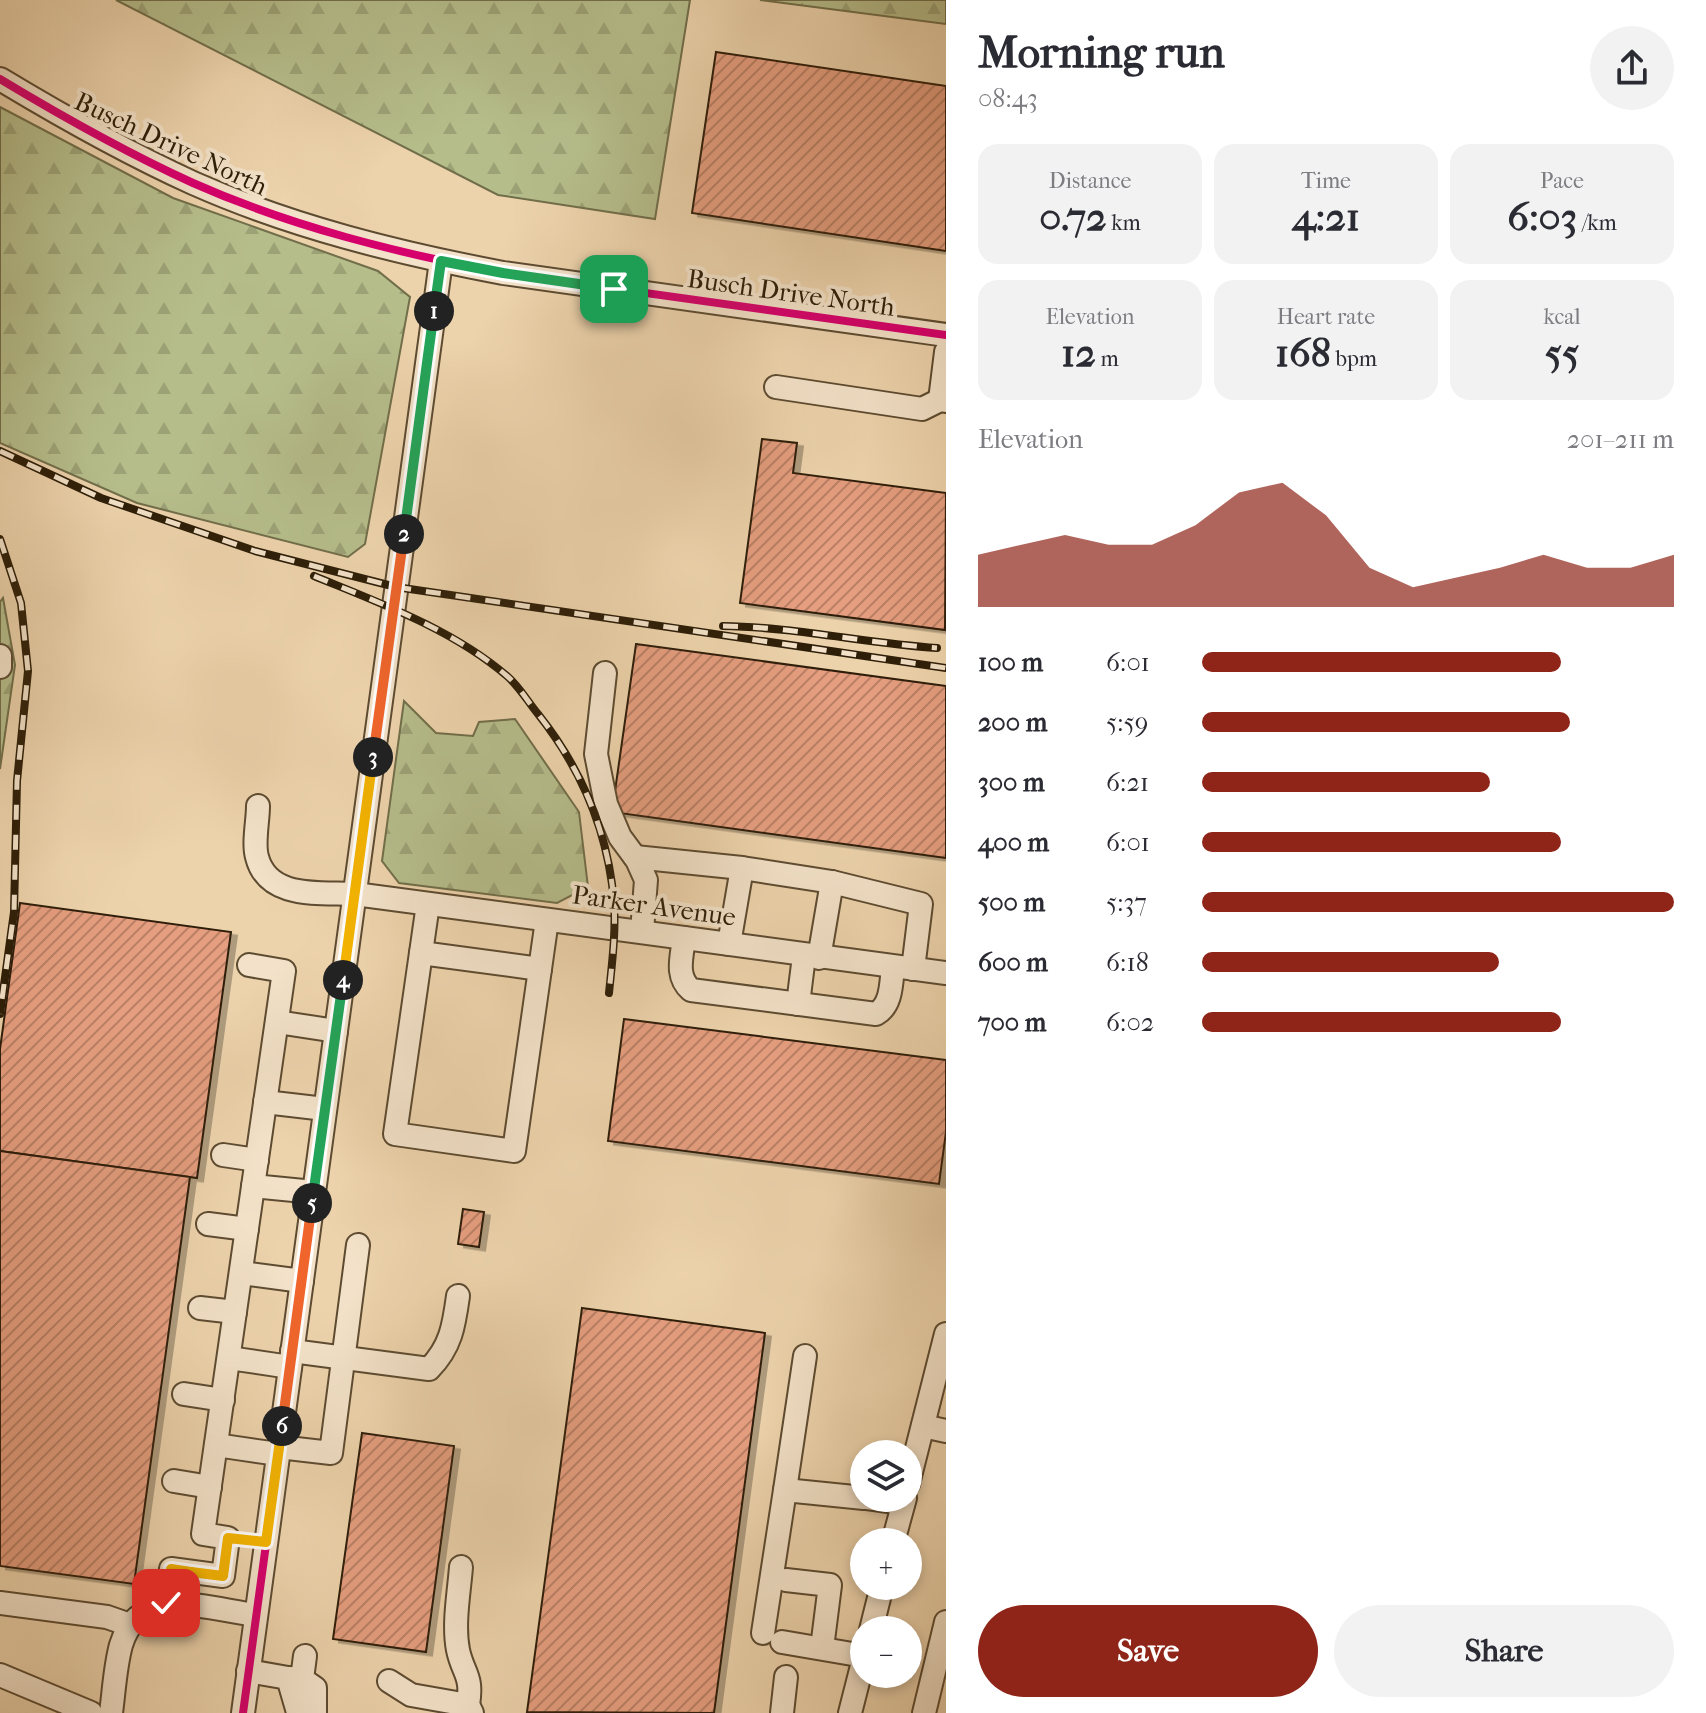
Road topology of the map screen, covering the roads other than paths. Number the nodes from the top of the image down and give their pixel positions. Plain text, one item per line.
1 (0, 79) edge
2 (441, 261) junction
3 (946, 335) edge
4 (946, 352) edge
5 (776, 387) dead end
6 (943, 400) edge
7 (0, 656) edge
8 (0, 667) edge
9 (605, 673) dead end
10 (258, 806) dead end
11 (635, 857) junction
12 (742, 868) junction
13 (832, 882) junction
14 (355, 894) junction
15 (428, 904) junction
16 (547, 920) junction
17 (642, 931) junction
18 (684, 938) junction
19 (729, 944) junction
20 (421, 953) junction
21 (811, 957) junction
22 (249, 965) dead end
23 (903, 968) junction
24 (540, 969) junction
25 (946, 973) edge
26 (798, 1004) junction
27 (277, 1022) junction
28 (336, 1031) junction
29 (265, 1102) junction
30 (325, 1109) junction
31 (223, 1155) dead end
32 (257, 1160) junction
33 (253, 1186) junction
34 (314, 1192) junction
35 (208, 1224) dead end
36 (247, 1229) junction
37 (358, 1245) dead end
38 (241, 1273) junction
39 (302, 1281) junction
40 (458, 1296) dead end
41 (200, 1308) dead end
42 (235, 1312) junction
43 (946, 1334) edge
44 (344, 1356) junction
45 (805, 1356) dead end
46 (229, 1358) junction
47 (291, 1359) junction
48 (184, 1394) dead end
49 (223, 1400) junction
50 (923, 1426) junction
51 (946, 1431) edge
52 (919, 1440) edge
53 (216, 1445) junction
54 (279, 1450) junction
55 (174, 1481) dead end
56 (210, 1487) junction
57 (785, 1490) junction
58 (850, 1496) edge
59 (228, 1538) junction
60 (266, 1542) junction
61 (461, 1567) dead end
62 (786, 1580) dead end
63 (0, 1603) edge
64 (166, 1603) junction
65 (256, 1615) junction
66 (946, 1622) edge
67 (130, 1625) junction
68 (822, 1648) junction
69 (850, 1654) edge
70 (305, 1656) dead end
71 (248, 1671) junction
72 (0, 1675) edge
73 (786, 1677) dead end
74 (295, 1678) junction
75 (389, 1681) dead end
76 (856, 1688) edge
77 (470, 1709) edge
78 (91, 1713) edge
79 (111, 1713) edge
80 (243, 1713) edge
81 (304, 1713) edge
82 (315, 1713) edge
83 (782, 1713) edge
84 (850, 1713) edge
85 (924, 1713) edge

1 - 2 street, Busch Drive North
2 - 3 street, Busch Drive North
2 - 14 street
4 - 6 street
5 - 6 street
7 - 8 street
9 - 11 street
10 - 14 street, Parker Avenue
11 - 12 street
11 - 17 street
12 - 13 street
12 - 19 street
13 - 21 street
13 - 23 street
14 - 15 street, Parker Avenue
14 - 28 street
15 - 16 street, Parker Avenue
15 - 20 street
16 - 17 street, Parker Avenue
16 - 24 street
17 - 18 street, Parker Avenue
18 - 19 street, Parker Avenue
18 - 26 street
19 - 21 street, Parker Avenue
20 - 24 street
20 - 24 street
21 - 23 street, Parker Avenue
21 - 26 street
22 - 27 street
23 - 25 street, Parker Avenue
23 - 26 street
27 - 28 street
27 - 29 street
28 - 30 street
29 - 30 street
29 - 32 street
30 - 34 street
31 - 32 street
32 - 33 street
33 - 34 street
33 - 36 street
34 - 39 street
35 - 36 street
36 - 38 street
37 - 44 street
38 - 39 street
38 - 42 street
39 - 47 street
40 - 44 street
41 - 42 street
42 - 46 street
43 - 50 street
44 - 47 street
44 - 54 street
45 - 57 street
46 - 47 street
46 - 49 street
47 - 54 street
48 - 49 street
49 - 53 street
50 - 51 street
50 - 52 street
53 - 54 street
53 - 56 street
54 - 60 street
55 - 56 street
56 - 59 street
57 - 58 street
57 - 68 street
59 - 60 street
59 - 64 street
60 - 65 street
61 - 77 street
62 - 68 street
63 - 67 street
64 - 65 street
64 - 67 street
65 - 71 street
66 - 85 street
67 - 79 street
68 - 69 street
70 - 74 street
71 - 74 street
71 - 80 street
72 - 78 street
73 - 83 street
74 - 81 street
74 - 82 street
75 - 77 street
76 - 84 street

